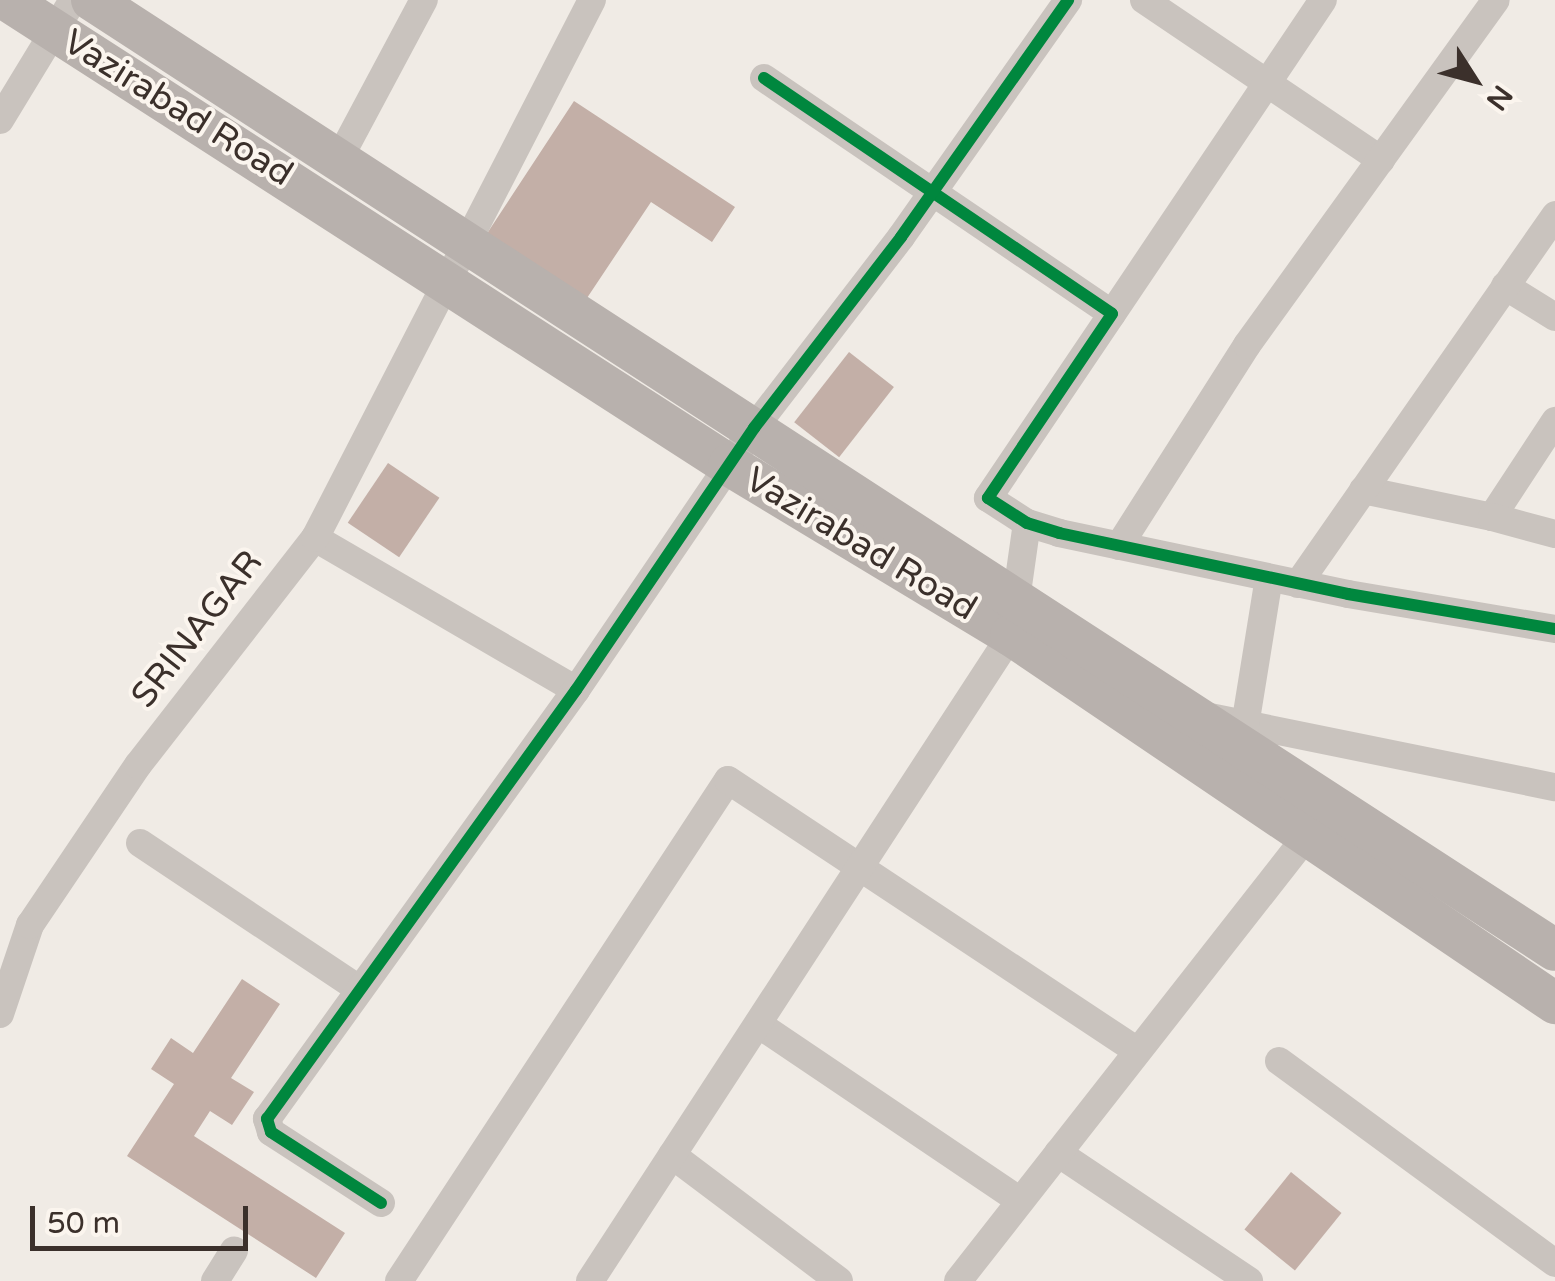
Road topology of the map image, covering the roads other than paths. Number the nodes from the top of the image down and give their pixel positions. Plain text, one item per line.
1 (7, 0) edge
2 (92, 0) edge
3 (424, 0) edge
4 (592, 0) edge
5 (1068, 0) edge
6 (1144, 0) edge
7 (1323, 0) edge
8 (1496, 0) edge
9 (1176, 8) edge
10 (62, 14) edge
11 (764, 78) dead end
12 (1263, 80) junction
13 (0, 120) edge
14 (340, 157) junction
15 (1381, 160) junction
16 (933, 191) junction
17 (1555, 215) edge
18 (470, 244) junction
19 (448, 285) junction
20 (1505, 286) junction
21 (1112, 314) junction
22 (1555, 317) edge
23 (1555, 422) edge
24 (754, 428) junction
25 (728, 464) junction
26 (1363, 490) junction
27 (1492, 517) junction
28 (1028, 524) junction
29 (1555, 534) edge
30 (315, 538) junction
31 (1119, 546) junction
32 (1270, 578) junction
33 (1298, 584) junction
34 (1014, 616) junction
35 (1555, 629) edge
36 (576, 690) junction
37 (1243, 735) junction
38 (1555, 787) edge
39 (1318, 822) junction
40 (140, 844) dead end
41 (859, 868) junction
42 (1555, 950) edge
43 (359, 989) junction
44 (1555, 1003) edge
45 (0, 1014) edge
46 (758, 1024) junction
47 (1138, 1051) junction
48 (1279, 1060) dead end
49 (1058, 1153) junction
50 (672, 1156) junction
51 (1020, 1201) junction
52 (381, 1203) dead end
53 (234, 1250) dead end
54 (1555, 1263) edge
55 (214, 1281) edge
56 (398, 1281) edge
57 (590, 1281) edge
58 (840, 1281) edge
59 (958, 1281) edge
60 (1249, 1281) edge

1 - 10 main road, Vazirabad Road
2 - 14 main road, Vazirabad Road
3 - 14 street
4 - 18 street, SRINAGAR
5 - 16 street
6 - 9 street
7 - 12 street
8 - 15 street
9 - 12 street
10 - 13 street
10 - 19 main road, Vazirabad Road
11 - 16 street
12 - 15 street
12 - 21 street
14 - 18 main road, Vazirabad Road
15 - 31 street
16 - 21 street
16 - 24 street
17 - 20 street
18 - 19 street, SRINAGAR
18 - 24 main road, Vazirabad Road
19 - 25 main road, Vazirabad Road
19 - 30 street, SRINAGAR
20 - 22 street
20 - 26 street
21 - 28 street
23 - 27 street
24 - 25 street
24 - 34 main road, Vazirabad Road
25 - 34 main road, Vazirabad Road
25 - 36 street
26 - 27 street
26 - 33 street
27 - 29 street
28 - 31 street
28 - 34 street
30 - 36 street
30 - 45 street, SRINAGAR
31 - 32 street
32 - 33 street
32 - 37 street
33 - 35 street
34 - 37 main road, Vazirabad Road
34 - 39 main road, Vazirabad Road
34 - 41 street
36 - 43 street
37 - 38 street
37 - 39 main road, Vazirabad Road
39 - 42 main road, Vazirabad Road
39 - 44 main road, Vazirabad Road
39 - 47 street
40 - 43 street
41 - 46 street
41 - 47 street
41 - 56 street
43 - 52 street
46 - 50 street
46 - 51 street
47 - 49 street
48 - 54 street
49 - 51 street
49 - 60 street
50 - 57 street
50 - 58 street
51 - 59 street
53 - 55 street

